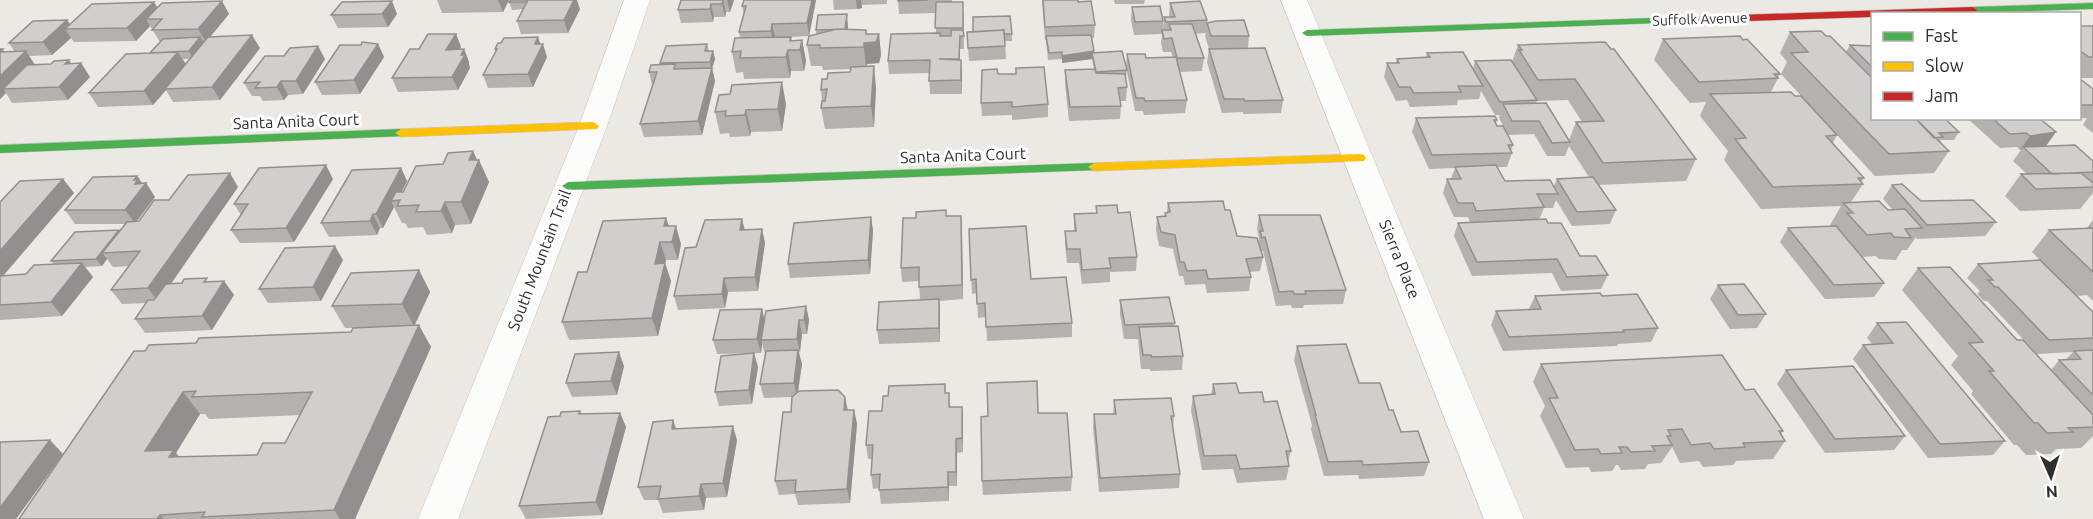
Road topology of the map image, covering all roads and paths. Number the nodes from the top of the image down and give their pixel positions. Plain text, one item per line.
1 (638, 0) edge
2 (1294, 0) edge
3 (2093, 6) edge
4 (1918, 12) edge
5 (1871, 14) edge
6 (1307, 33) junction
7 (593, 126) junction
8 (0, 149) edge
9 (1360, 158) junction
10 (568, 186) junction
11 (438, 519) edge
12 (1504, 519) edge

1 - 7 street, South Mountain Trail
2 - 6 street, Sierra Place
3 - 4 street, Suffolk Avenue
5 - 6 street, Suffolk Avenue
6 - 9 street, Sierra Place
7 - 8 street, Santa Anita Court
7 - 10 street, South Mountain Trail
9 - 10 street, Santa Anita Court
9 - 12 street, Sierra Place
10 - 11 street, South Mountain Trail

